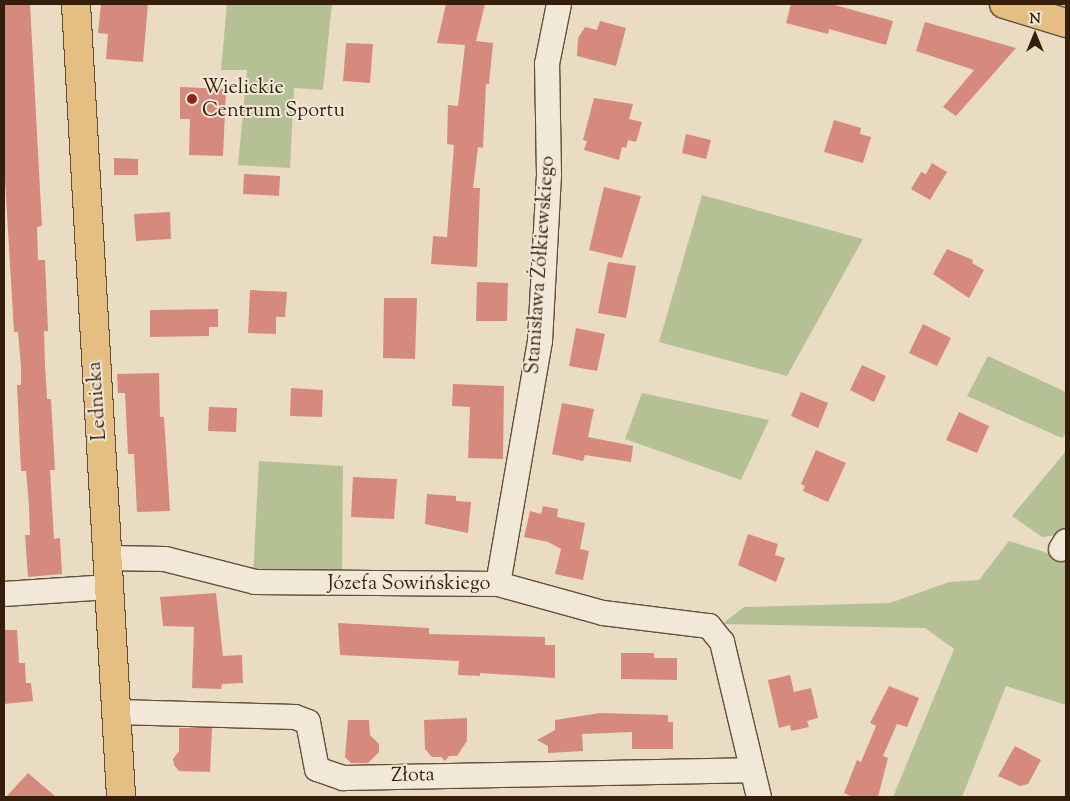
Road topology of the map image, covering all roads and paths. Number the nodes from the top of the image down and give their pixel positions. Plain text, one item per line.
1 (76, 4) edge
2 (559, 4) edge
3 (1004, 4) edge
4 (1066, 22) edge
5 (107, 558) junction
6 (498, 584) junction
7 (109, 587) junction
8 (4, 594) edge
9 (116, 712) junction
10 (750, 770) junction
11 (121, 797) edge
12 (759, 797) edge

1 - 5 main road, Lednicka
2 - 6 street, Stanisława Żółkiewskiego
3 - 4 main road
5 - 6 street, Józefa Sowińskiego
5 - 7 main road, Lednicka
6 - 10 street, Józefa Sowińskiego
7 - 8 street
7 - 9 main road, Lednicka
9 - 10 street, Złota
9 - 11 main road, Lednicka
10 - 12 street, Józefa Sowińskiego

